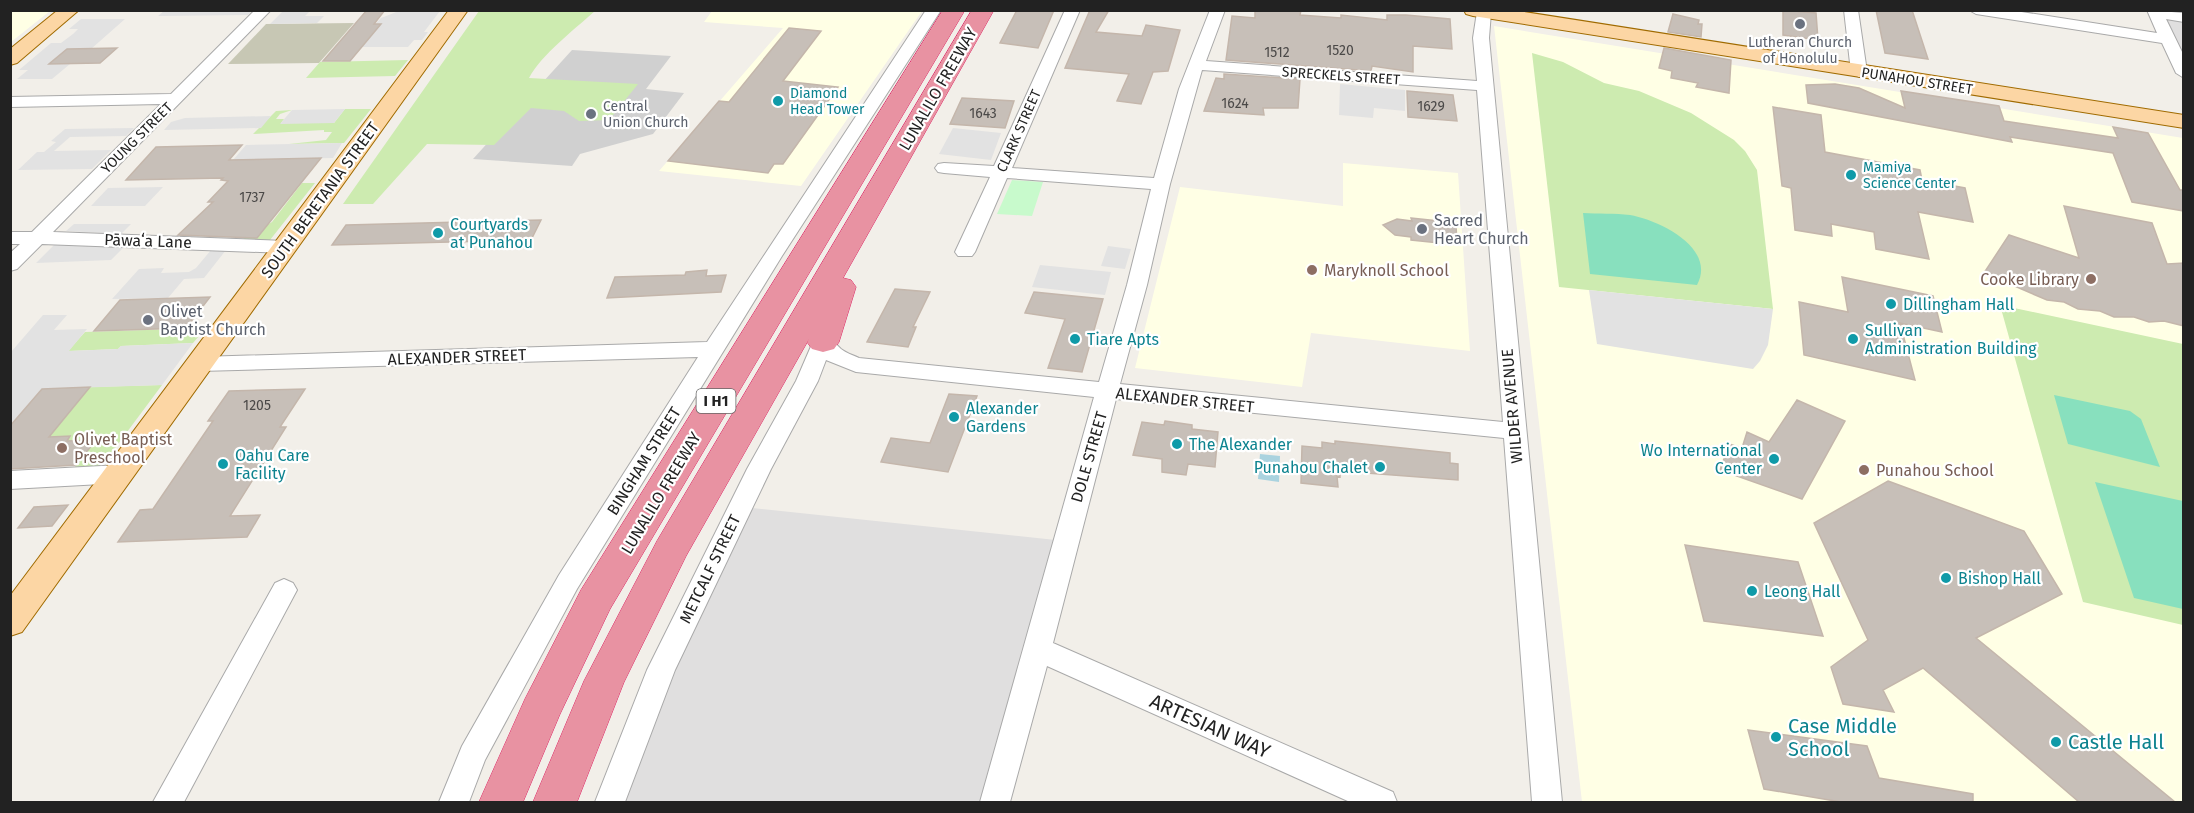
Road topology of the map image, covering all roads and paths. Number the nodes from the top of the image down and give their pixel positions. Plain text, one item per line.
1 (70, 10) edge
2 (264, 10) edge
3 (459, 10) edge
4 (934, 10) edge
5 (954, 10) edge
6 (983, 10) edge
7 (1073, 10) edge
8 (1218, 10) edge
9 (1851, 10) edge
10 (1976, 10) edge
11 (1480, 11) edge
12 (2155, 12) edge
13 (2184, 18) edge
14 (2168, 39) junction
15 (10, 58) edge
16 (1196, 65) junction
17 (1859, 72) junction
18 (2184, 72) edge
19 (1485, 86) junction
20 (176, 99) junction
21 (10, 102) edge
22 (2184, 122) edge
23 (944, 168) dead end
24 (1001, 172) junction
25 (1161, 184) junction
26 (871, 208) junction
27 (10, 238) edge
28 (38, 238) junction
29 (286, 247) junction
30 (965, 252) dead end
31 (10, 265) edge
32 (823, 342) junction
33 (714, 349) junction
34 (200, 364) junction
35 (856, 365) junction
36 (807, 381) junction
37 (1108, 392) junction
38 (1514, 431) junction
39 (120, 474) junction
40 (10, 480) edge
41 (284, 590) dead end
42 (10, 622) edge
43 (1038, 649) junction
44 (168, 802) edge
45 (454, 802) edge
46 (501, 802) edge
47 (555, 802) edge
48 (610, 802) edge
49 (995, 802) edge
50 (1382, 802) edge
51 (1547, 802) edge

1 - 15 main road
2 - 20 street, YOUNG STREET
3 - 29 main road, SOUTH BERETANIA STREET
4 - 33 street, BINGHAM STREET
5 - 46 highway, LUNALILO FREEWAY / I H1
6 - 26 highway, LUNALILO FREEWAY / I H1
7 - 24 street, CLARK STREET
8 - 16 street, DOLE STREET
9 - 17 street
10 - 14 street
11 - 17 main road, PUNAHOU STREET
11 - 19 street, WILDER AVENUE
12 - 13 street
12 - 14 street
14 - 18 street
16 - 19 street, SPRECKELS STREET
16 - 25 street, DOLE STREET
17 - 22 main road, PUNAHOU STREET
19 - 38 street, WILDER AVENUE
20 - 21 street
20 - 28 street, YOUNG STREET
23 - 24 street
24 - 25 street
24 - 30 street, CLARK STREET
25 - 37 street, DOLE STREET
26 - 32 highway
26 - 47 highway, LUNALILO FREEWAY / I H1
27 - 28 street, Pāwaʻa Lane
28 - 29 street, Pāwaʻa Lane
28 - 31 street, YOUNG STREET
29 - 34 main road, SOUTH BERETANIA STREET
32 - 35 street, ALEXANDER STREET
32 - 36 street, METCALF STREET
33 - 34 street, ALEXANDER STREET
33 - 45 street, BINGHAM STREET
34 - 39 main road, SOUTH BERETANIA STREET
35 - 36 street, ALEXANDER STREET
35 - 37 street, ALEXANDER STREET
36 - 48 street, METCALF STREET
37 - 38 street, ALEXANDER STREET
37 - 43 street, DOLE STREET
38 - 51 street, WILDER AVENUE
39 - 40 street
39 - 42 main road, SOUTH BERETANIA STREET
41 - 44 street
43 - 49 street, DOLE STREET
43 - 50 street, ARTESIAN WAY

